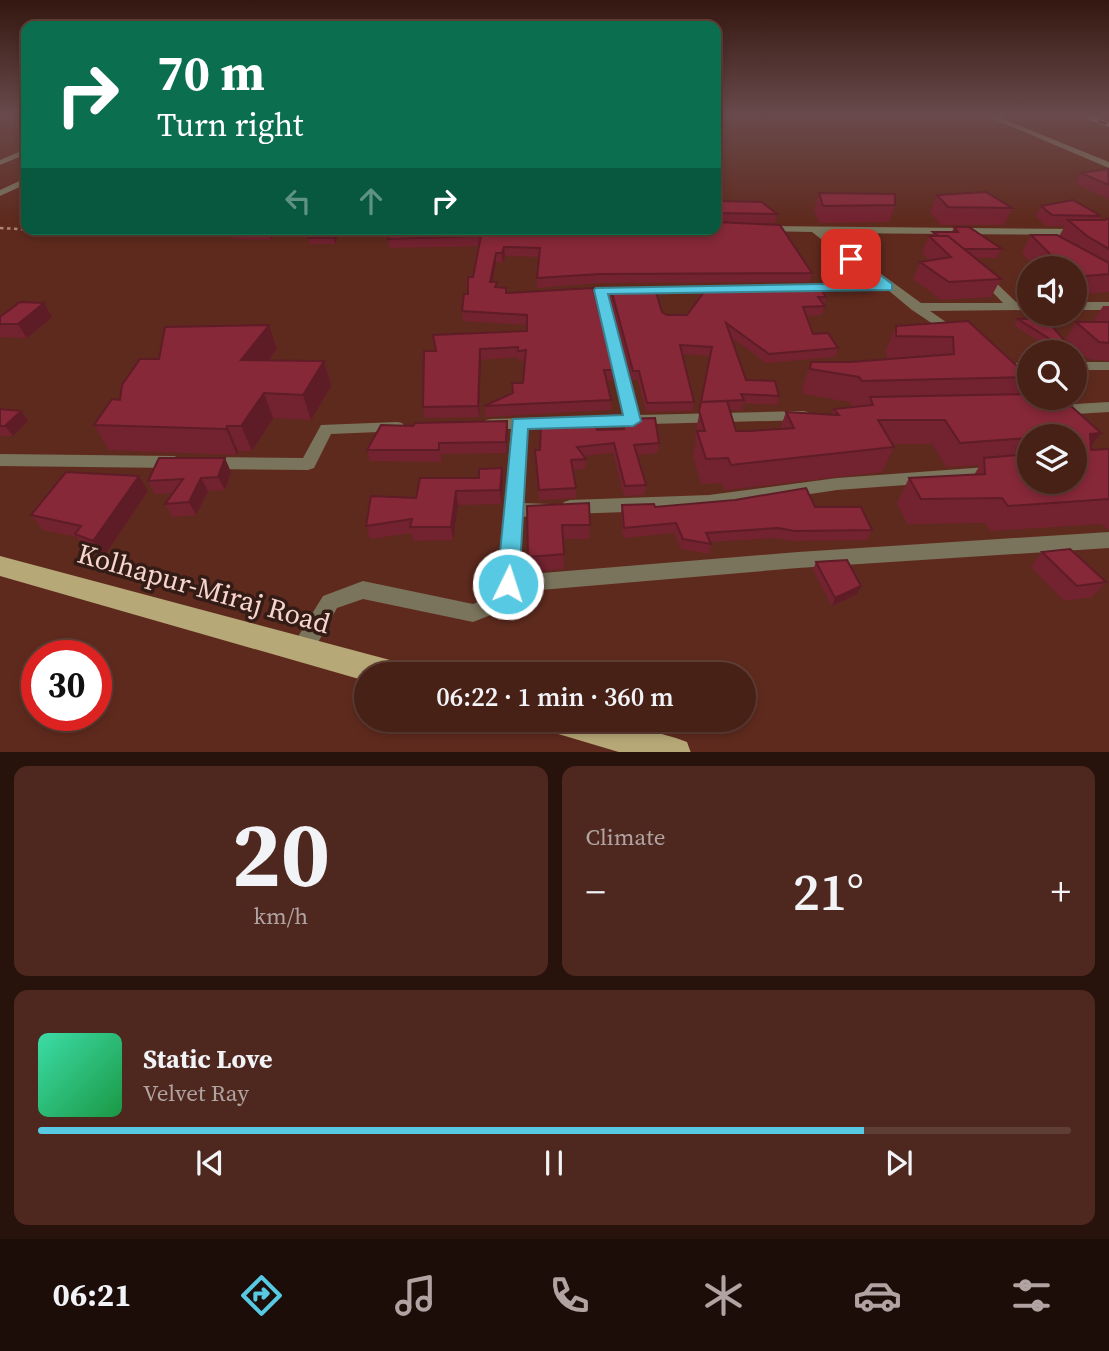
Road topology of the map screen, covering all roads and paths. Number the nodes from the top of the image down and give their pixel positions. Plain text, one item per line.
1 (1073, 150) edge
2 (21, 153) edge
3 (0, 163) edge
4 (1109, 165) edge
5 (21, 183) edge
6 (0, 193) edge
7 (0, 228) edge
8 (750, 228) edge
9 (21, 229) edge
10 (815, 230) junction
11 (1095, 232) edge
12 (969, 261) edge
13 (888, 287) junction
14 (792, 288) edge
15 (737, 289) edge
16 (600, 290) junction
17 (559, 292) edge
18 (1013, 306) junction
19 (1017, 306) edge
20 (1087, 306) edge
21 (1109, 306) edge
22 (916, 307) junction
23 (969, 344) edge
24 (1017, 366) edge
25 (1087, 366) edge
26 (1109, 366) edge
27 (1017, 382) edge
28 (1109, 407) edge
29 (1087, 408) edge
30 (1046, 410) edge
31 (817, 415) edge
32 (633, 421) junction
33 (519, 424) junction
34 (1062, 424) edge
35 (478, 425) edge
36 (409, 427) edge
37 (0, 460) edge
38 (1017, 471) edge
39 (513, 510) junction
40 (1109, 540) edge
41 (0, 566) edge
42 (508, 584) junction
43 (302, 650) junction
44 (354, 664) edge
45 (603, 732) edge
46 (676, 752) edge

1 - 4 street
2 - 3 street
5 - 6 street
7 - 9 path
8 - 10 street
10 - 11 street
10 - 13 street
12 - 18 street
13 - 14 street
13 - 22 street
15 - 16 street
16 - 17 street
16 - 32 street
18 - 19 street
18 - 22 street
20 - 21 street
22 - 23 street
24 - 27 street
25 - 26 street
28 - 29 street
30 - 34 street
31 - 32 street
32 - 33 street
33 - 35 street
33 - 39 street
36 - 37 street
38 - 39 street
39 - 42 street
40 - 42 street
41 - 43 main road, Kolhapur-Miraj Road
42 - 43 street
43 - 44 main road, Kolhapur-Miraj Road
45 - 46 main road

